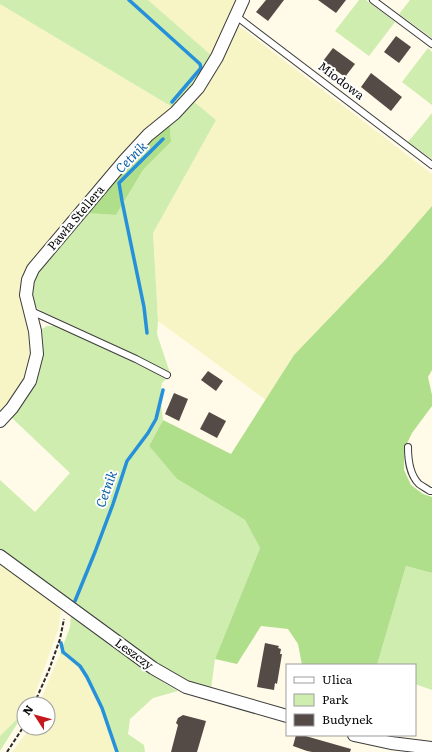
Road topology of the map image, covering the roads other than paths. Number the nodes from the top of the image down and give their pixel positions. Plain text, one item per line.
1 (243, 0) edge
2 (373, 0) edge
3 (236, 16) junction
4 (432, 44) edge
5 (432, 165) edge
6 (31, 311) junction
7 (166, 375) dead end
8 (0, 421) edge
9 (408, 447) dead end
10 (432, 491) edge
11 (0, 556) edge
12 (286, 716) edge
13 (359, 736) edge
14 (432, 748) edge

1 - 3 street, Pawła Stellera
2 - 4 lane
3 - 5 lane, Miodowa
3 - 6 street, Pawła Stellera
6 - 7 lane
6 - 8 street, Pawła Stellera
9 - 10 lane
11 - 12 street, Leszczy
13 - 14 street

